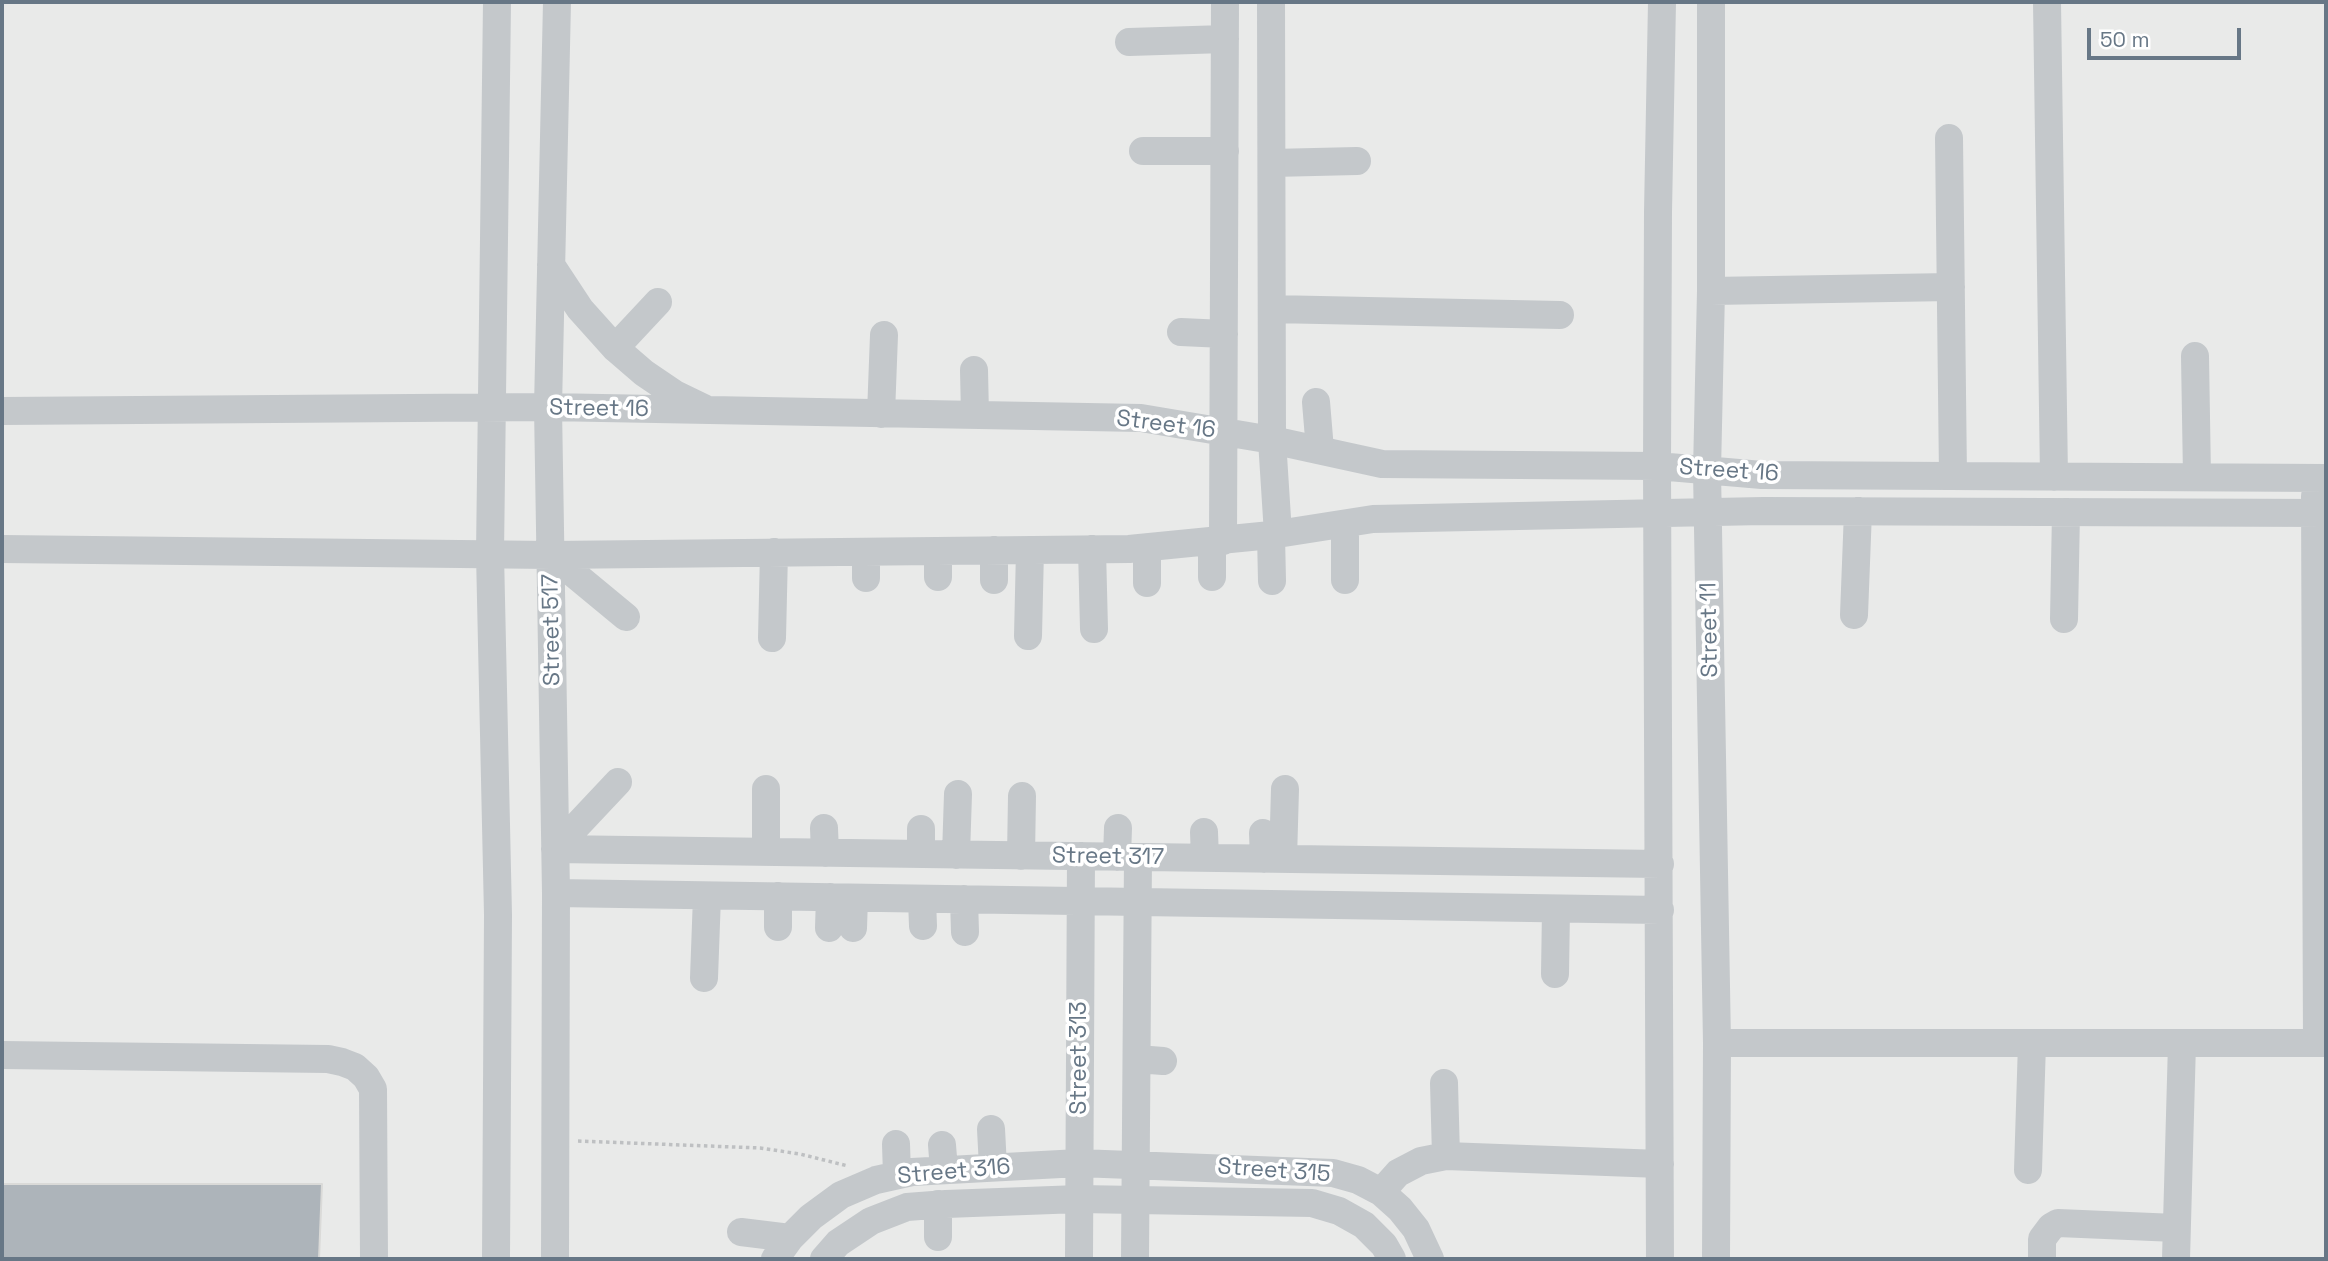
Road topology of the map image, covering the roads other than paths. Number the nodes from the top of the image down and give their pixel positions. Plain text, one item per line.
1 (498, 2) edge
2 (556, 2) edge
3 (1225, 2) edge
4 (1271, 2) edge
5 (1662, 2) edge
6 (1711, 2) edge
7 (2047, 2) edge
8 (1225, 39) junction
9 (1129, 42) dead end
10 (1949, 138) dead end
11 (1143, 151) dead end
12 (1225, 151) junction
13 (1357, 161) dead end
14 (1272, 163) junction
15 (551, 264) junction
16 (1951, 287) junction
17 (1711, 290) junction
18 (658, 302) dead end
19 (1272, 309) junction
20 (1560, 315) dead end
21 (1181, 332) dead end
22 (1224, 334) junction
23 (884, 335) dead end
24 (615, 348) junction
25 (2195, 356) dead end
26 (974, 370) dead end
27 (1316, 402) dead end
28 (548, 407) junction
29 (493, 409) junction
30 (2, 411) edge
31 (709, 411) junction
32 (881, 414) junction
33 (975, 415) junction
34 (1224, 431) junction
35 (1272, 440) junction
36 (1320, 450) junction
37 (1657, 466) junction
38 (1707, 471) junction
39 (1953, 477) junction
40 (2054, 477) junction
41 (2197, 477) junction
42 (2321, 478) edge
43 (1858, 511) junction
44 (2066, 512) junction
45 (1709, 513) junction
46 (2321, 513) edge
47 (1657, 515) junction
48 (1346, 524) junction
49 (1274, 534) junction
50 (1217, 541) junction
51 (1147, 548) junction
52 (2, 549) edge
53 (1092, 549) junction
54 (994, 550) junction
55 (1030, 550) junction
56 (774, 552) junction
57 (490, 554) junction
58 (551, 555) junction
59 (1212, 577) dead end
60 (994, 580) dead end
61 (1345, 580) dead end
62 (1272, 581) dead end
63 (1147, 583) dead end
64 (1854, 615) dead end
65 (626, 617) dead end
66 (2064, 618) dead end
67 (1094, 629) dead end
68 (1028, 636) dead end
69 (772, 638) dead end
70 (618, 782) dead end
71 (766, 789) dead end
72 (1285, 789) dead end
73 (958, 793) dead end
74 (1022, 796) dead end
75 (1118, 828) dead end
76 (555, 849) junction
77 (1270, 850) junction
78 (766, 852) junction
79 (956, 855) junction
80 (1021, 856) junction
81 (1081, 856) junction
82 (1128, 857) junction
83 (1660, 864) junction
84 (556, 893) junction
85 (707, 895) junction
86 (779, 897) junction
87 (842, 898) junction
88 (964, 900) junction
89 (1080, 901) junction
90 (1138, 902) junction
91 (1556, 909) junction
92 (1660, 910) junction
93 (778, 927) dead end
94 (841, 928) dead end
95 (965, 932) dead end
96 (1555, 974) dead end
97 (704, 978) dead end
98 (1717, 1043) junction
99 (2032, 1043) junction
100 (2182, 1043) junction
101 (2322, 1043) edge
102 (2, 1055) edge
103 (1444, 1083) dead end
104 (991, 1129) dead end
105 (896, 1144) dead end
106 (1446, 1156) junction
107 (1079, 1163) junction
108 (1136, 1164) junction
109 (1660, 1164) junction
110 (993, 1167) junction
111 (2028, 1170) dead end
112 (886, 1177) junction
113 (1381, 1192) junction
114 (1079, 1199) junction
115 (1136, 1200) junction
116 (938, 1204) junction
117 (2176, 1228) junction
118 (741, 1232) dead end
119 (938, 1237) dead end
120 (782, 1249) edge
121 (374, 1259) edge
122 (496, 1259) edge
123 (555, 1259) edge
124 (824, 1259) edge
125 (1079, 1259) edge
126 (1135, 1259) edge
127 (1392, 1259) edge
128 (1430, 1259) edge
129 (1660, 1259) edge
130 (1716, 1259) edge
131 (2042, 1259) edge
132 (2176, 1259) edge

1 - 29 street
2 - 15 street, Street 517
3 - 8 street
4 - 14 street
5 - 37 street
6 - 17 street, Street 11
7 - 40 street
8 - 9 street
8 - 12 street
10 - 16 street
11 - 12 street
12 - 22 street
13 - 14 street
14 - 19 street
15 - 24 street
15 - 28 street, Street 517
16 - 17 street
16 - 39 street
17 - 38 street, Street 11
18 - 24 street
19 - 20 street
19 - 35 street
21 - 22 street
22 - 34 street
23 - 32 street
24 - 31 street
25 - 41 street
26 - 33 street
27 - 36 street
28 - 29 street, Street 16
28 - 31 street, Street 16
28 - 58 street, Street 517
29 - 30 street, Street 16
29 - 57 street
31 - 32 street, Street 16
32 - 33 street, Street 16
33 - 34 street, Street 16
34 - 35 street, Street 16
34 - 50 street
35 - 36 street, Street 16
35 - 49 street
36 - 37 street, Street 16
37 - 38 street, Street 16
37 - 47 street
38 - 39 street, Street 16
38 - 45 street, Street 11
39 - 40 street, Street 16
40 - 41 street, Street 16
41 - 42 street, Street 16
42 - 46 street
43 - 44 street, Street 16
43 - 45 street, Street 16
43 - 64 street
44 - 46 street, Street 16
44 - 66 street
45 - 47 street, Street 16
45 - 98 street, Street 11
46 - 101 street
47 - 48 street, Street 16
47 - 83 street
48 - 49 street, Street 16
48 - 61 street
49 - 50 street, Street 16
49 - 62 street
50 - 51 street, Street 16
50 - 59 street
51 - 53 street, Street 16
51 - 63 street
52 - 57 street, Street 16
53 - 55 street, Street 16
53 - 67 street
54 - 55 street, Street 16
54 - 56 street, Street 16
54 - 60 street
55 - 68 street
56 - 58 street, Street 16
56 - 69 street
57 - 58 street, Street 16
57 - 122 street
58 - 65 street
58 - 76 street, Street 517
70 - 76 street
71 - 78 street
72 - 77 street
73 - 79 street
74 - 80 street
75 - 82 street
76 - 78 street, Street 317
76 - 84 street, Street 517
77 - 82 street, Street 317
77 - 83 street, Street 317
78 - 79 street, Street 317
79 - 80 street, Street 317
80 - 81 street, Street 317
81 - 82 street, Street 317
81 - 89 street, Street 313
82 - 90 street
83 - 92 street
84 - 85 street, Street 317
84 - 123 street, Street 517
85 - 86 street, Street 317
85 - 97 street
86 - 87 street, Street 317
86 - 93 street
87 - 88 street, Street 317
87 - 94 street
88 - 89 street, Street 317
88 - 95 street
89 - 90 street, Street 317
89 - 107 street, Street 313
90 - 91 street, Street 317
90 - 108 street
91 - 92 street, Street 317
91 - 96 street
92 - 109 street
98 - 99 street
98 - 130 street, Street 11
99 - 100 street
99 - 111 street
100 - 101 street
100 - 117 street
102 - 121 street
103 - 106 street
104 - 110 street
105 - 112 street
106 - 109 street
106 - 113 street
107 - 108 street, Street 315
107 - 110 street, Street 316
107 - 114 street, Street 313
108 - 113 street, Street 315
108 - 115 street
109 - 129 street
110 - 112 street, Street 316
112 - 120 street, Street 316
113 - 128 street, Street 315
114 - 115 street, Street 315
114 - 116 street, Street 316
114 - 125 street, Street 313
115 - 126 street
115 - 127 street, Street 315
116 - 119 street
116 - 124 street, Street 316
117 - 131 street
117 - 132 street
118 - 120 street

